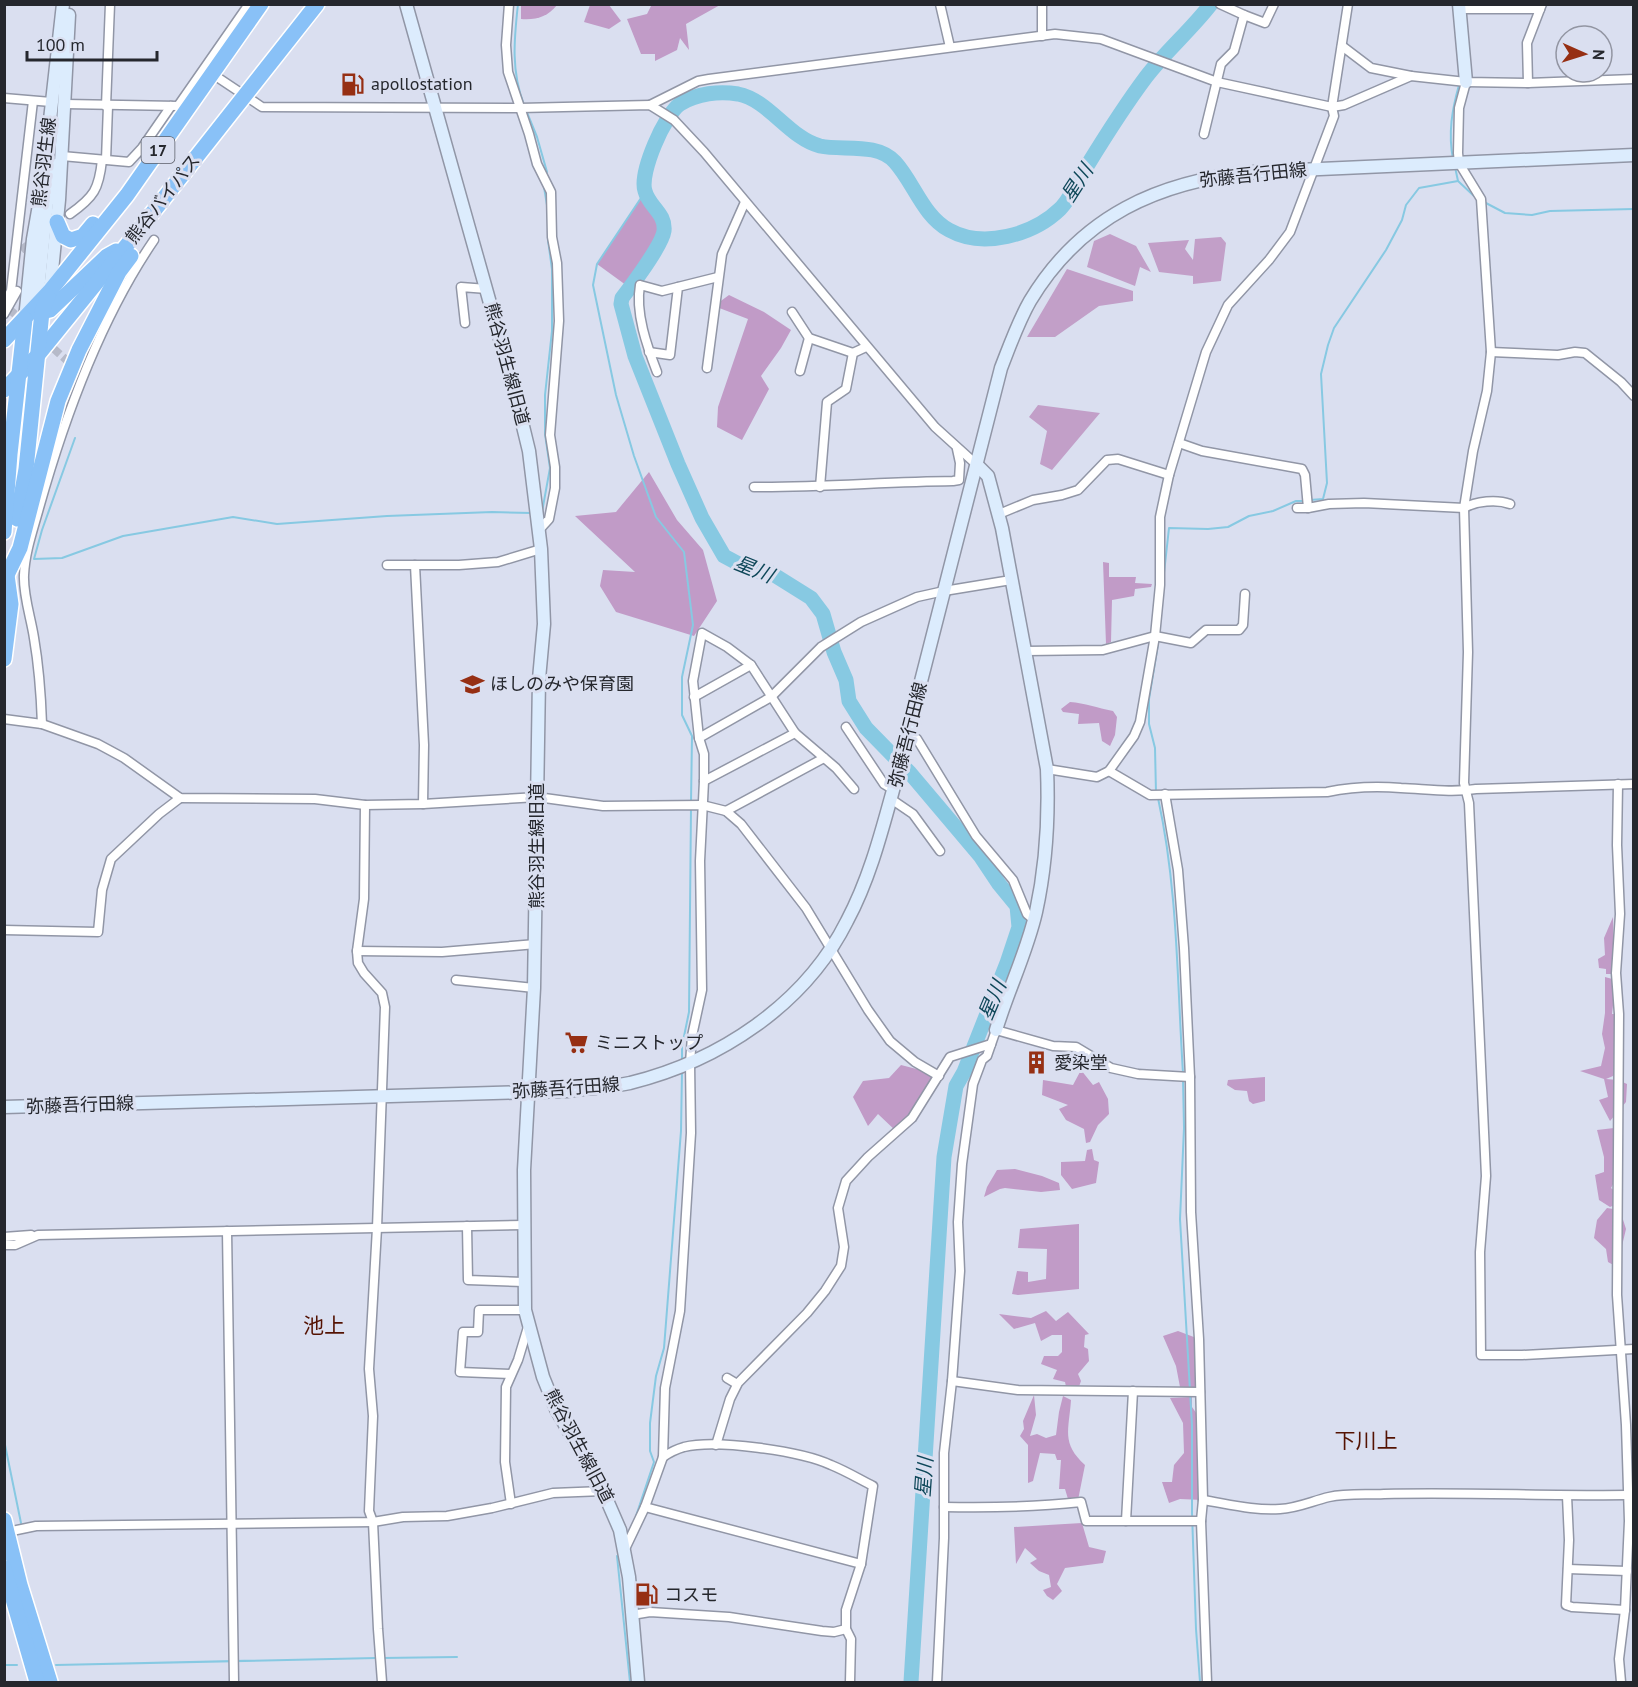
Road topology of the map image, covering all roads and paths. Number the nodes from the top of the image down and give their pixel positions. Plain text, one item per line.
1 (63, 4) edge
2 (69, 4) edge
3 (110, 4) edge
4 (249, 4) edge
5 (261, 4) edge
6 (317, 4) edge
7 (406, 4) edge
8 (509, 4) edge
9 (940, 4) edge
10 (1042, 4) edge
11 (1220, 4) edge
12 (1274, 4) edge
13 (1348, 4) edge
14 (1459, 7) edge
15 (1541, 7) edge
16 (1244, 15) junction
17 (1042, 36) junction
18 (1342, 46) junction
19 (950, 47) junction
20 (211, 73) junction
21 (1411, 76) junction
22 (1634, 79) edge
23 (1217, 82) junction
24 (1466, 82) junction
25 (1528, 83) junction
26 (244, 96) junction
27 (4, 98) edge
28 (33, 101) junction
29 (51, 102) junction
30 (65, 104) junction
31 (107, 106) junction
32 (171, 106) junction
33 (654, 107) junction
34 (1332, 107) junction
35 (436, 108) junction
36 (520, 108) junction
37 (1204, 134) dead end
38 (63, 138) junction
39 (26, 154) junction
40 (1634, 155) edge
41 (62, 156) junction
42 (104, 160) junction
43 (1460, 163) junction
44 (1314, 169) junction
45 (127, 195) junction
46 (745, 202) junction
47 (64, 218) junction
48 (148, 219) junction
49 (154, 240) dead end
50 (127, 245) junction
51 (718, 277) junction
52 (678, 287) junction
53 (487, 289) junction
54 (50, 291) junction
55 (4, 303) edge
56 (35, 304) junction
57 (792, 312) dead end
58 (4, 314) edge
59 (24, 319) junction
60 (465, 323) dead end
61 (808, 338) junction
62 (4, 340) edge
63 (866, 347) junction
64 (649, 352) junction
65 (1491, 352) junction
66 (853, 353) junction
67 (37, 356) junction
68 (20, 357) junction
69 (4, 367) edge
70 (707, 369) dead end
71 (800, 371) dead end
72 (657, 372) dead end
73 (18, 376) junction
74 (4, 390) edge
75 (1634, 396) edge
76 (1179, 442) junction
77 (957, 449) junction
78 (977, 465) junction
79 (1169, 475) junction
80 (4, 477) edge
81 (754, 487) dead end
82 (820, 487) junction
83 (8, 495) junction
84 (1509, 504) dead end
85 (1297, 508) dead end
86 (1308, 508) junction
87 (1464, 508) junction
88 (999, 514) junction
89 (538, 519) junction
90 (4, 532) edge
91 (541, 549) junction
92 (387, 565) dead end
93 (415, 565) junction
94 (6, 578) edge
95 (1011, 580) junction
96 (944, 591) junction
97 (1245, 594) dead end
98 (1155, 636) junction
99 (1026, 651) junction
100 (4, 659) edge
101 (751, 665) junction
102 (771, 696) junction
103 (694, 697) junction
104 (4, 720) edge
105 (42, 724) junction
106 (846, 727) dead end
107 (795, 734) junction
108 (907, 737) junction
109 (699, 738) junction
110 (824, 758) junction
111 (1047, 770) junction
112 (1109, 771) junction
113 (704, 781) junction
114 (1618, 784) junction
115 (1634, 784) edge
116 (854, 789) dead end
117 (1467, 790) junction
118 (893, 791) junction
119 (1166, 794) junction
120 (537, 797) junction
121 (180, 798) junction
122 (423, 804) junction
123 (365, 805) junction
124 (702, 805) junction
125 (726, 812) junction
126 (940, 851) dead end
127 (1034, 920) junction
128 (4, 930) edge
129 (536, 944) junction
130 (831, 949) junction
131 (357, 951) junction
132 (456, 980) dead end
133 (534, 988) junction
134 (996, 1030) junction
135 (991, 1045) junction
136 (690, 1063) junction
137 (939, 1076) junction
138 (1190, 1077) junction
139 (528, 1092) junction
140 (381, 1096) junction
141 (4, 1107) edge
142 (524, 1225) junction
143 (467, 1226) junction
144 (377, 1228) junction
145 (227, 1231) junction
146 (38, 1235) junction
147 (4, 1237) edge
148 (4, 1245) edge
149 (524, 1282) junction
150 (525, 1310) junction
151 (529, 1327) junction
152 (1634, 1349) edge
153 (1621, 1350) junction
154 (511, 1374) junction
155 (727, 1378) dead end
156 (952, 1381) junction
157 (1623, 1381) junction
158 (1634, 1381) edge
159 (737, 1384) junction
160 (1133, 1391) junction
161 (1200, 1392) junction
162 (716, 1445) junction
163 (663, 1457) junction
164 (603, 1491) junction
165 (1627, 1495) junction
166 (1567, 1496) junction
167 (1203, 1500) junction
168 (511, 1504) junction
169 (645, 1507) junction
170 (944, 1507) junction
171 (1126, 1521) junction
172 (1201, 1521) junction
173 (1631, 1521) edge
174 (374, 1522) junction
175 (231, 1523) junction
176 (6, 1526) edge
177 (625, 1549) junction
178 (861, 1564) junction
179 (4, 1568) edge
180 (1568, 1569) junction
181 (1627, 1571) junction
182 (1625, 1610) junction
183 (632, 1615) junction
184 (846, 1629) junction
185 (37, 1683) edge
186 (50, 1683) edge
187 (234, 1683) edge
188 (382, 1683) edge
189 (638, 1683) edge
190 (850, 1683) edge
191 (937, 1683) edge
192 (1207, 1683) edge
193 (1621, 1683) edge

1 - 29 main road, 熊谷羽生線
2 - 30 main road, 熊谷羽生線
3 - 31 street
4 - 32 street
5 - 20 highway, 熊谷バイパス / 17
6 - 26 highway, 熊谷バイパス / 17
7 - 35 main road, 熊谷羽生線旧道
8 - 36 street
9 - 19 street
10 - 17 street
11 - 16 street
12 - 16 street
13 - 18 street
14 - 15 street
14 - 24 main road
15 - 25 street
16 - 23 street
17 - 19 street
17 - 23 street
18 - 21 street
18 - 34 street
19 - 33 street
20 - 26 street
20 - 45 highway, 熊谷バイパス / 17
21 - 24 street
21 - 34 street
22 - 25 street
23 - 34 street
23 - 37 street
24 - 25 street
24 - 43 street
26 - 35 street
26 - 48 highway, 熊谷バイパス / 17
27 - 28 street
28 - 29 street
28 - 39 street
29 - 56 main road, 熊谷羽生線
30 - 31 street
30 - 38 main road, 熊谷羽生線
31 - 32 street
31 - 42 street
32 - 42 street
33 - 36 street
33 - 46 street
34 - 44 street
35 - 36 street
35 - 53 main road, 熊谷羽生線旧道
36 - 89 street
38 - 41 main road, 熊谷羽生線
38 - 56 main road
39 - 55 street
39 - 58 street
40 - 43 main road, 弥藤吾行田線
41 - 42 street
41 - 47 main road, 熊谷羽生線
42 - 47 street
43 - 44 main road, 弥藤吾行田線
43 - 65 street
44 - 76 street
44 - 78 main road, 弥藤吾行田線
45 - 47 highway
45 - 54 highway, 熊谷バイパス / 17
46 - 51 street
46 - 63 street
47 - 54 main road, 熊谷羽生線
48 - 50 highway, 熊谷バイパス / 17
48 - 94 highway
49 - 105 street
50 - 56 highway
50 - 67 highway, 熊谷バイパス / 17
51 - 52 street
51 - 70 street
52 - 64 street
52 - 64 street
53 - 60 street
53 - 89 main road, 熊谷羽生線旧道
54 - 56 highway, 熊谷バイパス
56 - 59 highway
56 - 67 highway
57 - 61 street
59 - 62 highway
59 - 68 highway
61 - 66 street
61 - 71 street
63 - 66 street
63 - 77 street
64 - 72 street
65 - 75 street
65 - 87 street
66 - 82 street
67 - 68 highway
67 - 73 highway, 熊谷バイパス / 17
67 - 94 highway
68 - 69 highway
68 - 73 highway
73 - 74 highway, 熊谷バイパス / 17
73 - 83 highway
76 - 79 street
76 - 86 street
77 - 78 street
77 - 82 street
78 - 88 main road
78 - 96 main road, 弥藤吾行田線
79 - 88 street
79 - 98 street
80 - 83 highway
81 - 82 street
83 - 90 highway
84 - 87 street
85 - 86 street
86 - 87 street
87 - 117 street
88 - 95 main road
89 - 91 main road, 熊谷羽生線旧道
91 - 93 street
91 - 120 main road, 熊谷羽生線旧道
92 - 93 street
93 - 122 street
94 - 100 highway
95 - 96 street
95 - 99 main road
96 - 102 street
96 - 108 main road, 弥藤吾行田線
97 - 98 street
98 - 99 street
98 - 112 street
99 - 111 main road
101 - 102 street
101 - 103 street
101 - 103 street
102 - 107 street
102 - 109 street
103 - 109 street
104 - 105 street
105 - 121 street
106 - 118 street
107 - 110 street
107 - 113 street
108 - 118 main road, 弥藤吾行田線
108 - 127 street
109 - 113 street
110 - 116 street
110 - 125 street
111 - 112 street
111 - 127 main road
112 - 119 street
113 - 124 street
114 - 115 street
114 - 117 street
114 - 153 street
117 - 119 street
117 - 153 street
118 - 126 street
118 - 130 main road, 弥藤吾行田線
119 - 138 street
120 - 122 street
120 - 124 street
120 - 129 main road, 熊谷羽生線旧道
121 - 123 street
121 - 128 street
122 - 123 street
123 - 131 street
124 - 125 street
124 - 136 street
125 - 130 street
127 - 134 main road
129 - 131 street
129 - 133 main road, 熊谷羽生線旧道
130 - 136 main road, 弥藤吾行田線
130 - 137 street
131 - 140 street
132 - 133 street
133 - 139 main road, 熊谷羽生線旧道
134 - 135 street
134 - 138 street
135 - 137 street
135 - 156 street
136 - 139 main road, 弥藤吾行田線
136 - 163 street
137 - 159 street
138 - 161 street
139 - 140 main road, 弥藤吾行田線
139 - 142 main road, 熊谷羽生線旧道
140 - 141 main road, 弥藤吾行田線
140 - 144 street
142 - 143 street
142 - 149 main road, 熊谷羽生線旧道
143 - 144 street
143 - 149 street
144 - 145 street
144 - 174 street
145 - 146 street
145 - 175 street
146 - 147 street
146 - 148 street
149 - 150 main road, 熊谷羽生線旧道
150 - 151 main road, 熊谷羽生線旧道
150 - 154 street
151 - 154 street
151 - 164 main road, 熊谷羽生線旧道
152 - 153 street
153 - 157 street
154 - 168 street
155 - 159 street
156 - 160 street
156 - 170 street
157 - 158 street
157 - 165 street
159 - 162 street
160 - 161 street
160 - 171 street
161 - 167 street
162 - 163 street
162 - 178 street
163 - 169 street
164 - 168 street
164 - 177 main road, 熊谷羽生線旧道
165 - 166 street
165 - 173 street
166 - 167 street
166 - 180 street
167 - 172 street
168 - 174 street
169 - 177 street
169 - 178 street
170 - 171 street
170 - 191 street
171 - 172 street
172 - 192 street
173 - 181 street
174 - 175 street
174 - 188 street
175 - 176 street
175 - 187 street
176 - 186 highway
177 - 183 main road, 熊谷羽生線旧道
178 - 184 street
179 - 185 highway
180 - 181 street
180 - 182 street
181 - 182 street
182 - 193 street
183 - 184 street
183 - 189 main road, 熊谷羽生線旧道
184 - 190 street

